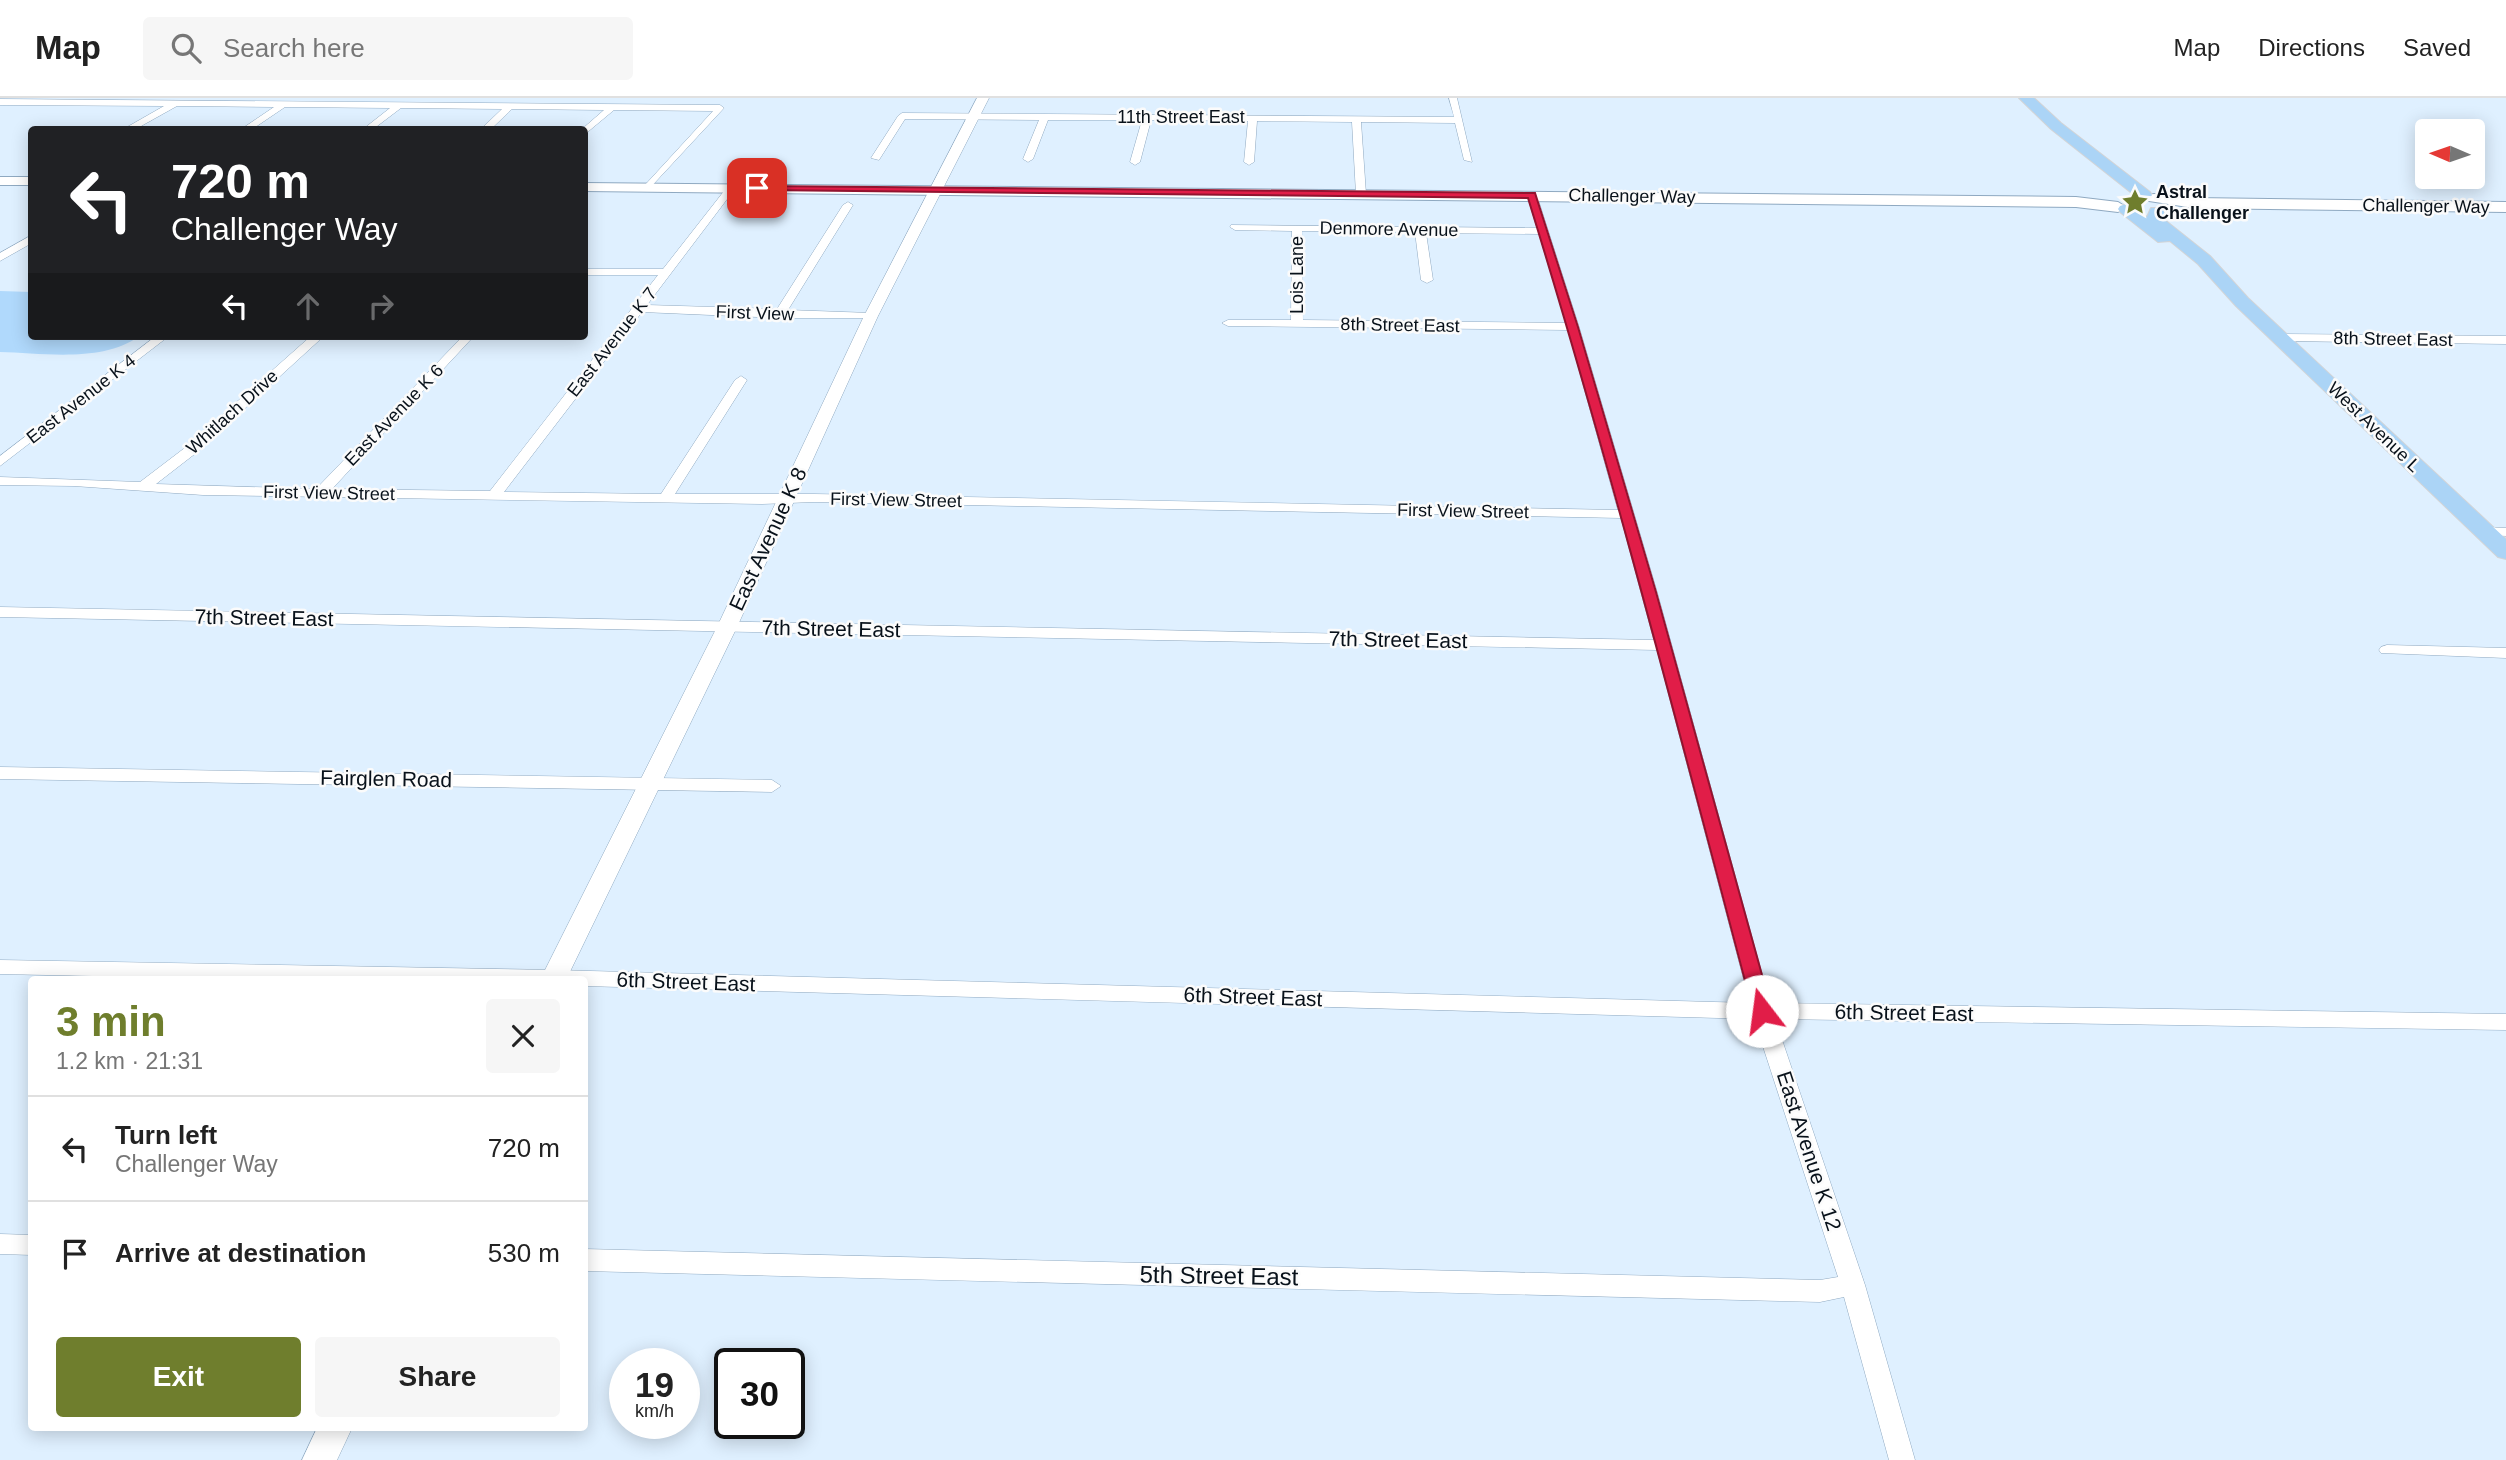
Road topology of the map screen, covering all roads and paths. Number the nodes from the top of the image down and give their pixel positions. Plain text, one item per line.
1 (983, 98) edge
2 (1453, 98) edge
3 (2026, 98) edge
4 (0, 102) edge
5 (176, 103) junction
6 (284, 104) junction
7 (399, 105) junction
8 (510, 106) junction
9 (612, 107) junction
10 (974, 116) junction
11 (1148, 116) junction
12 (1045, 117) junction
13 (1253, 118) junction
14 (1356, 119) junction
15 (1459, 120) junction
16 (133, 126) edge
17 (250, 126) edge
18 (371, 126) edge
19 (488, 126) edge
20 (2056, 126) junction
21 (588, 128) edge
22 (876, 158) dead end
23 (1028, 159) dead end
24 (1469, 160) dead end
25 (1135, 162) dead end
26 (1249, 162) dead end
27 (0, 181) edge
28 (28, 181) edge
29 (588, 187) edge
30 (648, 187) junction
31 (731, 188) junction
32 (935, 189) junction
33 (1361, 194) junction
34 (1532, 195) junction
35 (1924, 200) joint
36 (2117, 201) junction
37 (2154, 203) junction
38 (848, 205) dead end
39 (2506, 207) edge
40 (1235, 227) dead end
41 (1297, 227) junction
42 (1420, 229) junction
43 (1542, 231) junction
44 (28, 240) edge
45 (0, 258) edge
46 (588, 272) edge
47 (666, 272) junction
48 (1427, 280) dead end
49 (2242, 302) junction
50 (638, 308) junction
51 (779, 315) junction
52 (872, 316) junction
53 (1228, 323) dead end
54 (1297, 324) junction
55 (1573, 327) junction
56 (2281, 338) junction
57 (158, 340) edge
58 (314, 340) edge
59 (466, 340) edge
60 (2506, 340) edge
61 (741, 380) dead end
62 (0, 462) edge
63 (0, 481) edge
64 (144, 485) junction
65 (320, 493) junction
66 (494, 495) junction
67 (666, 498) junction
68 (788, 498) junction
69 (1625, 514) junction
70 (2484, 531) junction
71 (2506, 532) edge
72 (2506, 552) edge
73 (0, 612) edge
74 (727, 627) junction
75 (1662, 645) junction
76 (2387, 650) dead end
77 (2506, 653) edge
78 (0, 773) edge
79 (650, 783) junction
80 (772, 786) dead end
81 (0, 967) edge
82 (416, 976) edge
83 (555, 976) edge
84 (588, 980) edge
85 (1762, 1011) junction
86 (2506, 1021) edge
87 (0, 1244) edge
88 (28, 1245) edge
89 (588, 1260) edge
90 (1853, 1284) junction
91 (334, 1431) edge
92 (320, 1460) edge
93 (1902, 1460) edge

1 - 10 street, East Avenue K 8
2 - 15 street
3 - 20 main road, West Avenue L
4 - 5 street
5 - 6 street
5 - 16 street
6 - 7 street
6 - 17 street
7 - 8 street
7 - 18 street
8 - 9 street
8 - 19 street
9 - 21 street
9 - 30 street
10 - 12 street, 11th Street East
10 - 22 street, 11th Street East
10 - 32 street, East Avenue K 8
11 - 12 street, 11th Street East
11 - 13 street, 11th Street East
11 - 25 street
12 - 23 street
13 - 14 street, 11th Street East
13 - 26 street
14 - 15 street, 11th Street East
14 - 33 street
15 - 24 street
20 - 36 main road, West Avenue L
20 - 37 main road, West Avenue L
27 - 28 main road
29 - 30 main road, Challenger Way
30 - 31 main road, Challenger Way
31 - 32 main road, Challenger Way
31 - 47 street, East Avenue K 7
32 - 33 main road, Challenger Way
32 - 52 street, East Avenue K 8
33 - 34 main road, Challenger Way
34 - 35 main road, Challenger Way
34 - 43 street, East Avenue K 12
35 - 36 main road, Challenger Way
36 - 37 main road
36 - 49 main road, West Avenue L
37 - 39 main road, Challenger Way
37 - 49 main road, West Avenue L
38 - 51 street
40 - 41 street, Denmore Avenue
41 - 42 street, Denmore Avenue
41 - 54 street, Lois Lane
42 - 43 street, Denmore Avenue
42 - 48 street
43 - 55 street, East Avenue K 12
44 - 45 street
46 - 47 street
47 - 50 street, East Avenue K 7
49 - 56 main road, West Avenue L
50 - 51 street, First View
50 - 66 street, East Avenue K 7
51 - 52 street, First View
52 - 68 street, East Avenue K 8
53 - 54 street, 8th Street East
54 - 55 street, 8th Street East
55 - 69 street, East Avenue K 12
56 - 60 street, 8th Street East
56 - 70 main road, West Avenue L
57 - 62 street, East Avenue K 4
58 - 64 street, Whitlach Drive
59 - 65 street, East Avenue K 6
61 - 67 street
63 - 64 street, First View Street
64 - 65 street, First View Street
65 - 66 street, First View Street
66 - 67 street, First View Street
67 - 68 street, First View Street
68 - 69 street, First View Street
68 - 74 street, East Avenue K 8
69 - 75 street, East Avenue K 12
70 - 71 street
70 - 72 main road, West Avenue L
73 - 74 street, 7th Street East
74 - 75 street, 7th Street East
74 - 79 street, East Avenue K 8
75 - 85 street, East Avenue K 12
76 - 77 street
78 - 79 street, Fairglen Road
79 - 80 street, Fairglen Road
79 - 83 street, East Avenue K 8
81 - 82 street, 6th Street East
84 - 85 street, 6th Street East
85 - 86 street, 6th Street East
85 - 90 street, East Avenue K 12
87 - 88 street
89 - 90 street, 5th Street East
90 - 93 street, East Avenue K 12
91 - 92 street

